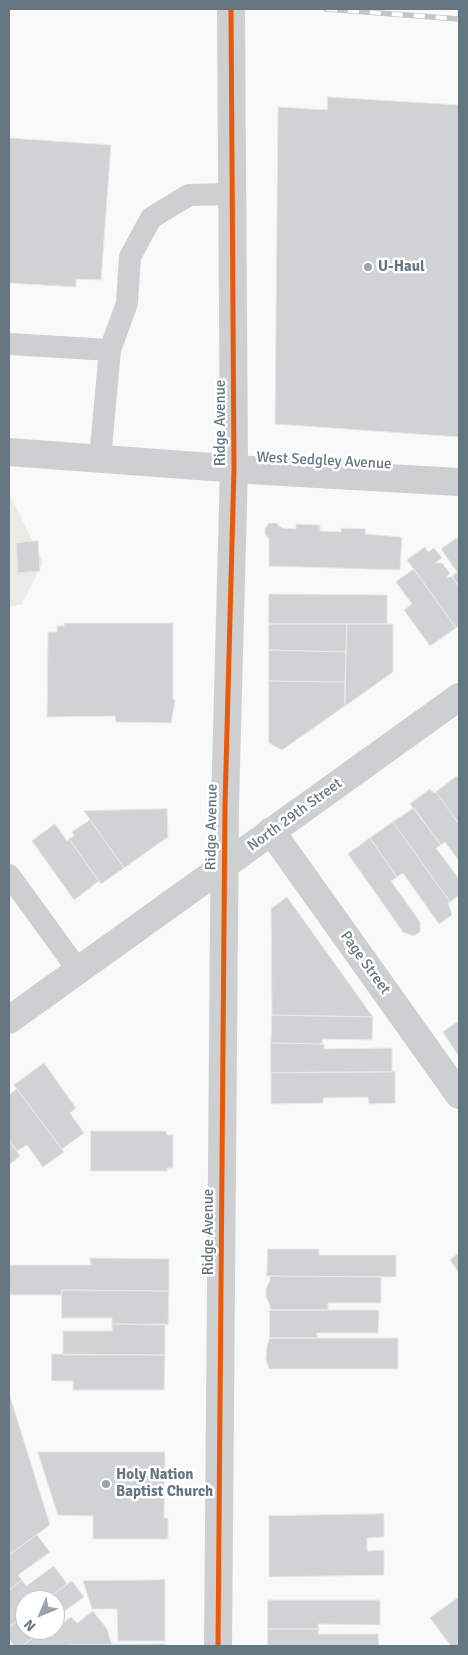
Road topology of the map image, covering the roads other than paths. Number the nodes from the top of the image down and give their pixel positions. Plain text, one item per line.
1 (231, 9) edge
2 (232, 194) junction
3 (9, 344) edge
4 (110, 350) junction
5 (9, 452) edge
6 (100, 458) junction
7 (234, 468) junction
8 (459, 482) edge
9 (459, 697) edge
10 (270, 831) junction
11 (224, 866) junction
12 (9, 875) edge
13 (78, 970) junction
14 (9, 1020) edge
15 (459, 1095) edge
16 (218, 1646) edge

1 - 2 street, Ridge Avenue
2 - 4 lane
2 - 7 street, Ridge Avenue
3 - 4 lane
4 - 6 lane
5 - 6 street, West Sedgley Avenue
6 - 7 street, West Sedgley Avenue
7 - 8 street, West Sedgley Avenue
7 - 11 street, Ridge Avenue
9 - 10 street, North 29th Street
10 - 11 street, North 29th Street
10 - 15 street, Page Street
11 - 13 street, North 29th Street
11 - 16 street, Ridge Avenue
12 - 13 lane
13 - 14 street, North 29th Street

